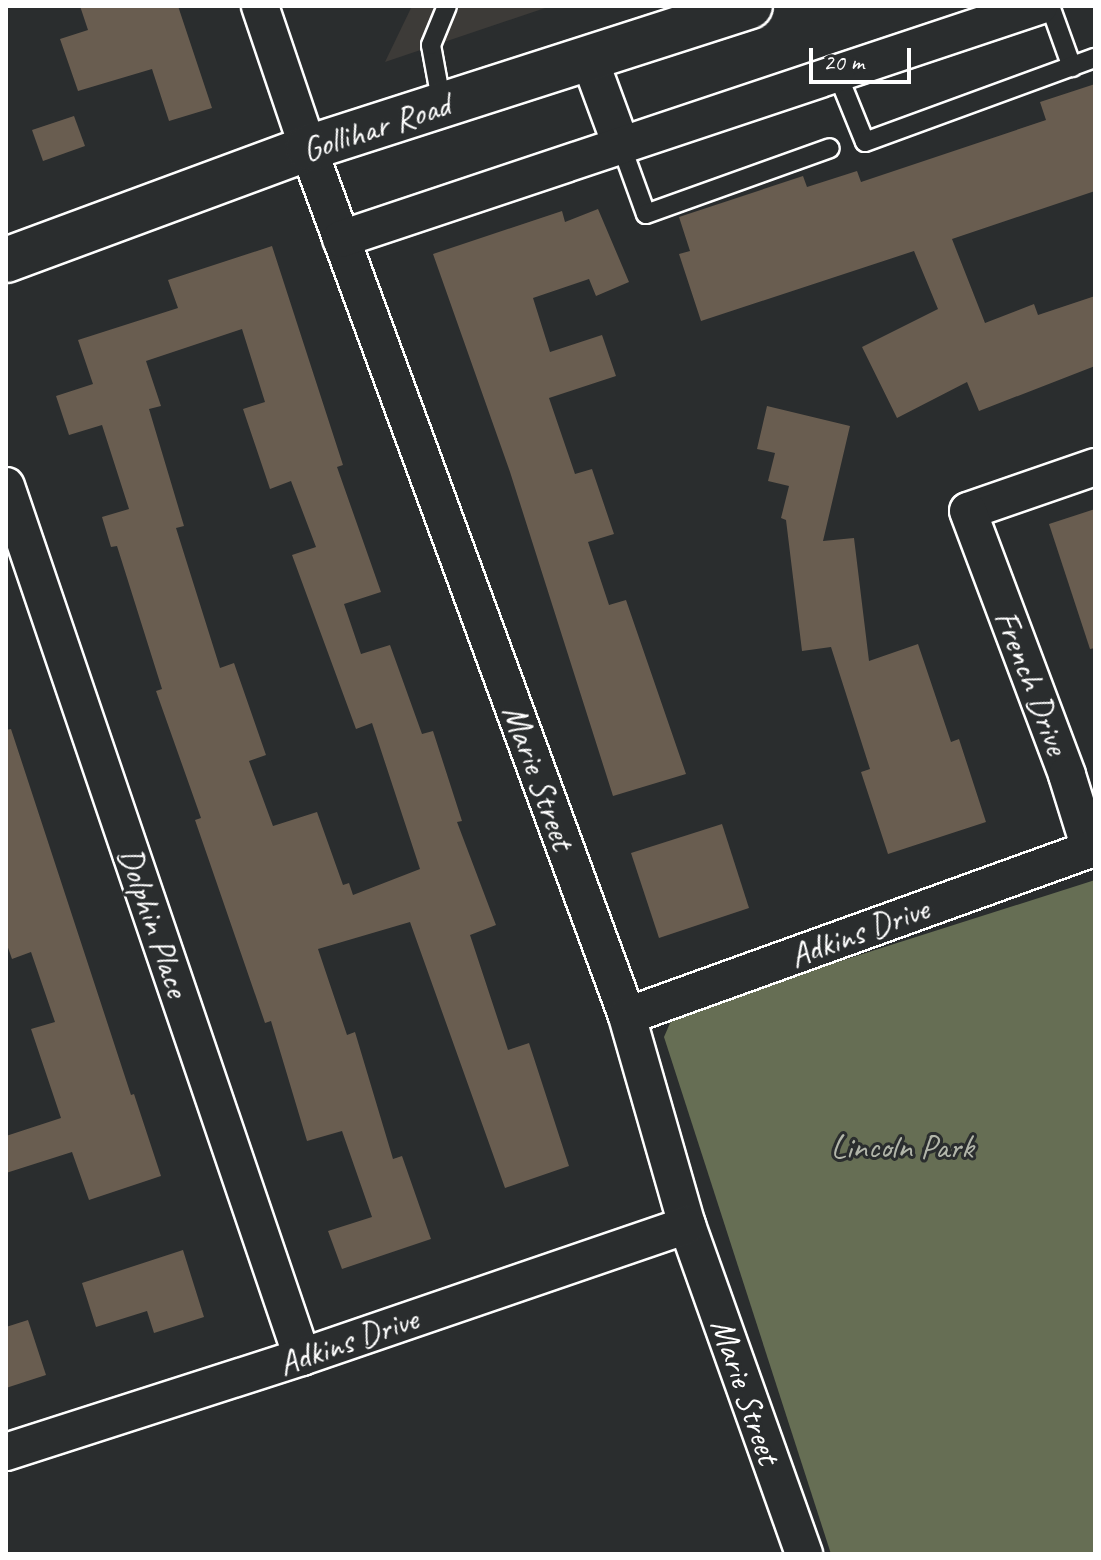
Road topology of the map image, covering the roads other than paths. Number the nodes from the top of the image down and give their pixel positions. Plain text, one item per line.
1 (260, 6) edge
2 (447, 6) edge
3 (750, 6) edge
4 (1039, 6) edge
5 (1050, 6) edge
6 (589, 58) junction
7 (1095, 58) edge
8 (1072, 67) junction
9 (837, 73) junction
10 (442, 105) junction
11 (621, 145) junction
12 (308, 148) junction
13 (830, 148) dead end
14 (341, 239) junction
15 (6, 260) edge
16 (1095, 467) edge
17 (6, 486) edge
18 (1093, 850) edge
19 (627, 1016) junction
20 (687, 1225) junction
21 (302, 1357) junction
22 (6, 1452) edge
23 (804, 1554) edge

1 - 12 street, Marie Street
2 - 10 lane
3 - 6 main road, Gollihar Road
4 - 9 street
5 - 8 lane
6 - 10 main road, Gollihar Road
6 - 11 street
7 - 8 lane
8 - 9 lane
9 - 11 street
10 - 12 main road, Gollihar Road
11 - 13 lane
11 - 14 street
12 - 14 street, Marie Street
12 - 15 main road, Gollihar Road
14 - 19 street, Marie Street
16 - 18 street, French Drive
17 - 21 street, Dolphin Place
18 - 19 street, Adkins Drive
19 - 20 street, Marie Street
20 - 21 street, Adkins Drive
20 - 23 street, Marie Street
21 - 22 street, Adkins Drive

